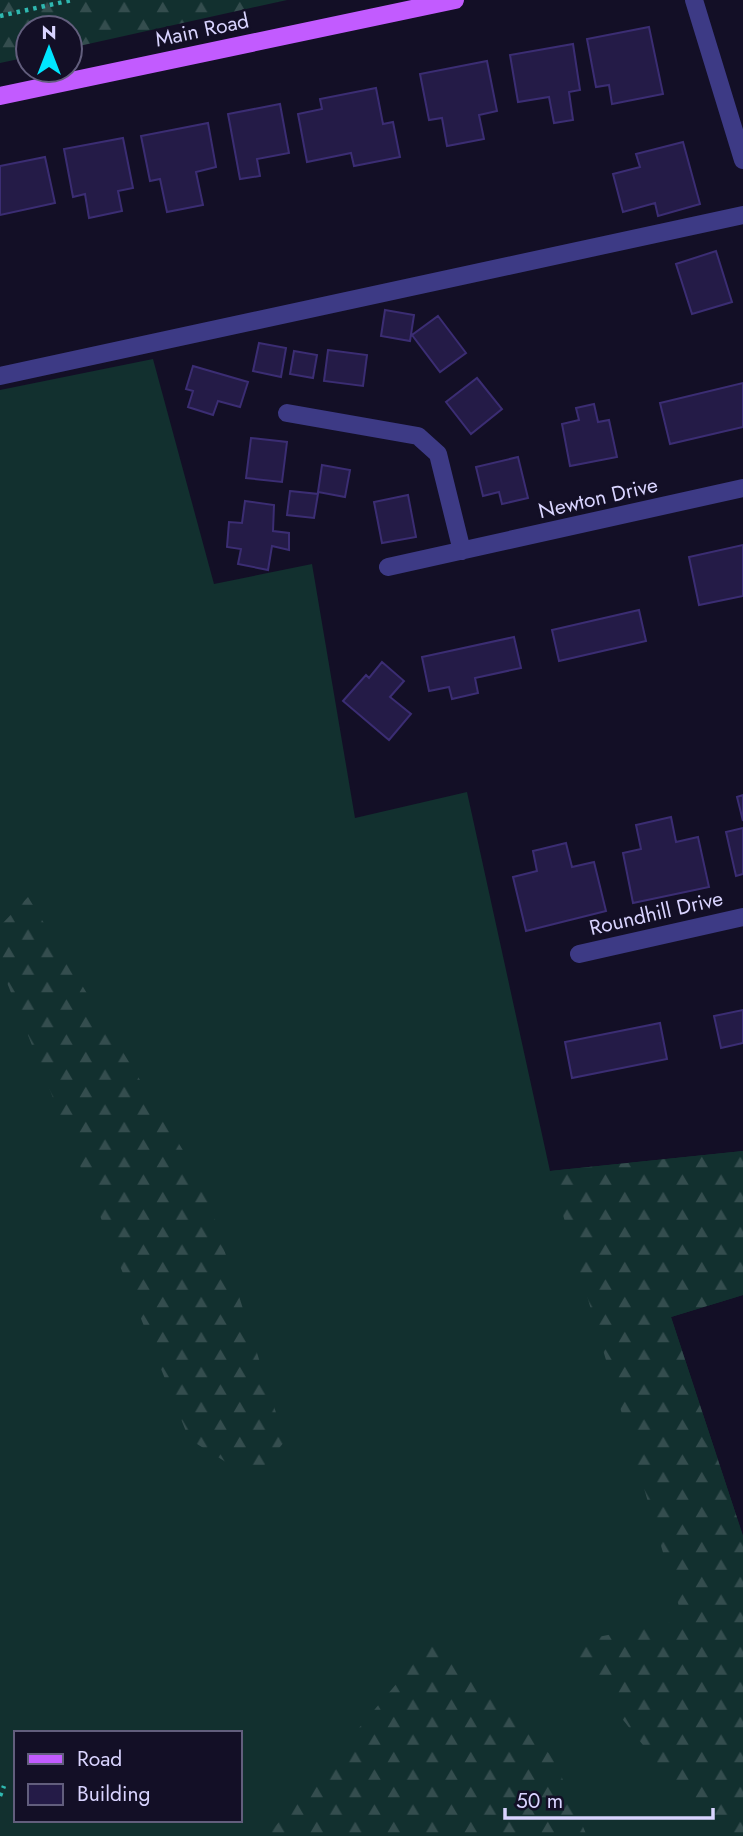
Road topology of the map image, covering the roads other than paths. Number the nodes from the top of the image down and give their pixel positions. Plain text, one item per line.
1 (455, 0) edge
2 (694, 0) edge
3 (0, 96) edge
4 (743, 160) edge
5 (743, 215) edge
6 (0, 376) edge
7 (287, 412) dead end
8 (743, 488) edge
9 (462, 551) junction
10 (388, 567) dead end
11 (743, 917) edge
12 (579, 954) dead end

1 - 3 main road, Main Road
2 - 4 street
5 - 6 street
7 - 9 street
8 - 9 street, Newton Drive
9 - 10 street, Newton Drive
11 - 12 street, Roundhill Drive

